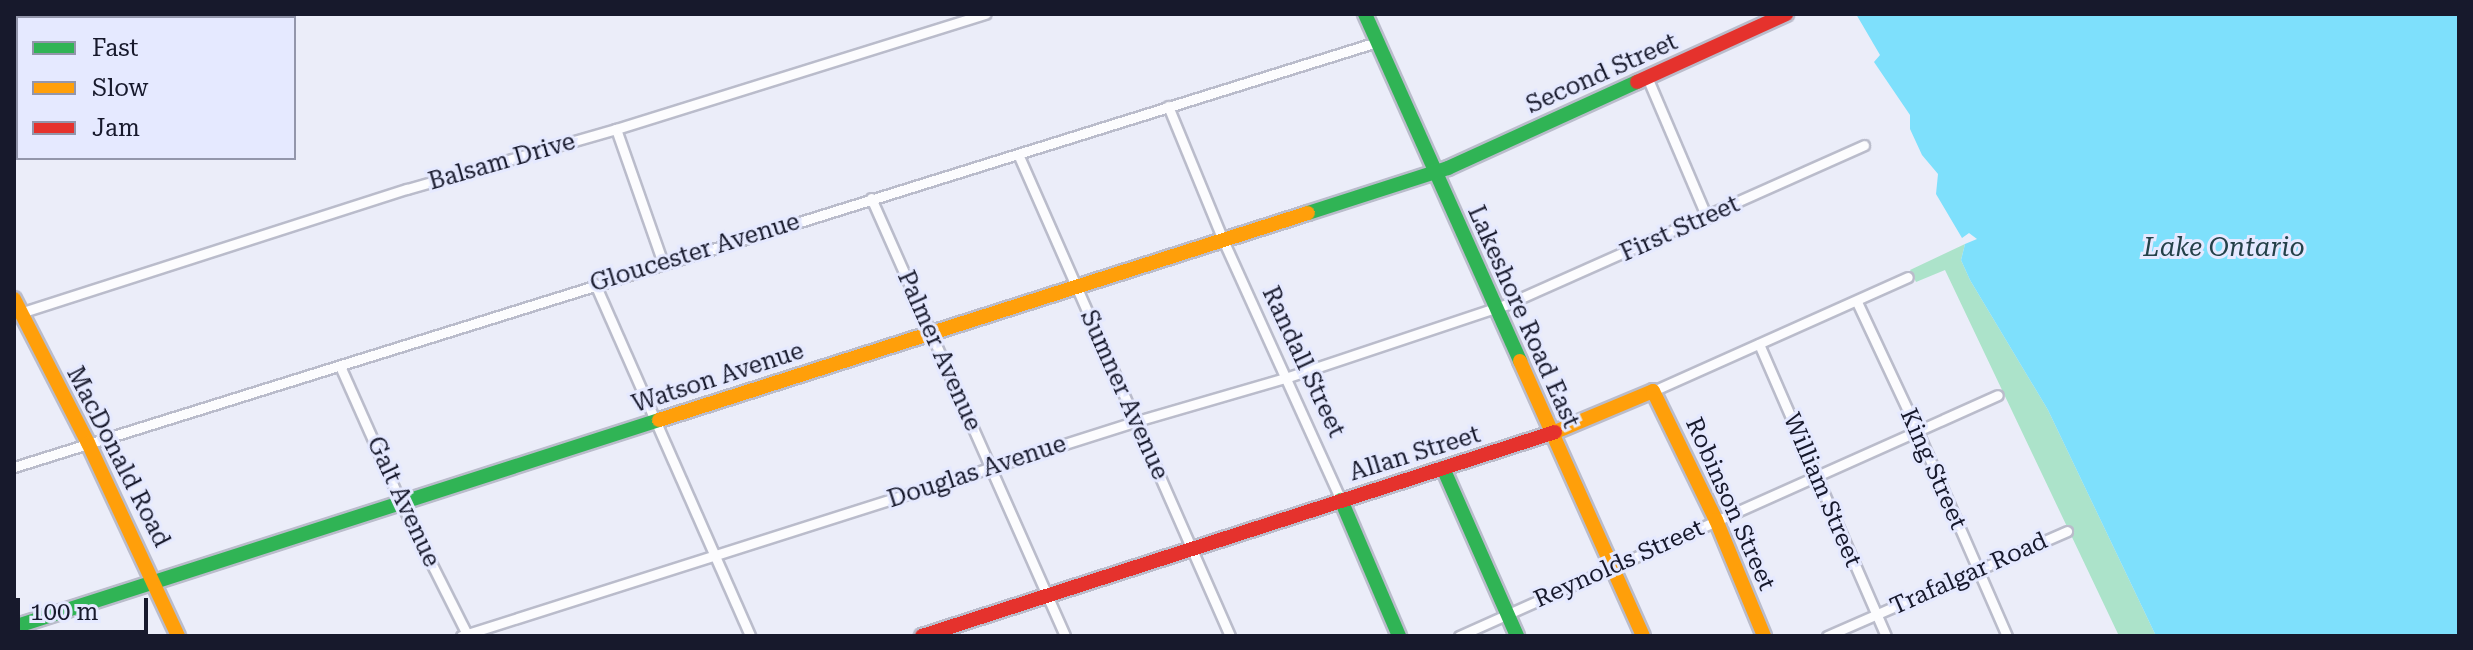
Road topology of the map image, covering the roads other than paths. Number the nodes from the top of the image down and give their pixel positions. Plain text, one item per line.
1 (985, 14) edge
2 (1365, 14) edge
3 (1786, 14) edge
4 (1377, 42) junction
5 (1647, 77) junction
6 (1168, 106) junction
7 (616, 129) junction
8 (1864, 145) dead end
9 (1018, 154) junction
10 (1435, 172) junction
11 (871, 198) junction
12 (1707, 218) junction
13 (1223, 240) junction
14 (663, 263) junction
15 (1908, 277) dead end
16 (595, 284) junction
17 (1077, 287) junction
18 (1857, 302) junction
19 (17, 306) edge
20 (1494, 309) junction
21 (931, 334) junction
22 (1759, 344) junction
23 (340, 366) junction
24 (1285, 378) junction
25 (1653, 391) junction
26 (1998, 395) dead end
27 (655, 421) junction
28 (1137, 421) junction
29 (1917, 430) junction
30 (1551, 434) junction
31 (88, 443) junction
32 (14, 467) edge
33 (990, 467) junction
34 (1443, 468) junction
35 (1817, 478) junction
36 (1341, 500) junction
37 (400, 501) junction
38 (1716, 520) junction
39 (2067, 531) dead end
40 (1192, 551) junction
41 (715, 558) junction
42 (1611, 568) junction
43 (1977, 569) junction
44 (156, 583) junction
45 (1047, 597) junction
46 (1507, 615) junction
47 (1876, 615) junction
48 (14, 627) edge
49 (465, 635) edge
50 (178, 636) edge
51 (750, 636) edge
52 (922, 636) edge
53 (1065, 636) edge
54 (1230, 636) edge
55 (1399, 636) edge
56 (1459, 636) edge
57 (1517, 636) edge
58 (1643, 636) edge
59 (1764, 636) edge
60 (1827, 636) edge
61 (1886, 636) edge
62 (2007, 636) edge

1 - 7 street, Balsam Drive
2 - 4 street, Lakeshore Road East
3 - 5 street, Second Street
4 - 6 street, Gloucester Avenue
4 - 10 street, Lakeshore Road East
5 - 10 street, Second Street
5 - 12 street
6 - 9 street, Gloucester Avenue
6 - 13 street, Randall Street
7 - 14 street
7 - 19 street, Balsam Drive
8 - 12 street, First Street
9 - 11 street, Gloucester Avenue
9 - 17 street, Sumner Avenue
10 - 13 street, Watson Avenue
10 - 20 street, Lakeshore Road East
11 - 14 street, Gloucester Avenue
11 - 21 street, Palmer Avenue
12 - 20 street, First Street
13 - 17 street, Watson Avenue
13 - 24 street, Randall Street
14 - 16 street, Gloucester Avenue
15 - 18 street, Allan Street
16 - 23 street, Gloucester Avenue
16 - 27 street
17 - 21 street, Watson Avenue
17 - 28 street, Sumner Avenue
18 - 22 street, Allan Street
18 - 29 street, King Street
19 - 31 street, MacDonald Road
20 - 24 street, Douglas Avenue
20 - 30 street, Lakeshore Road East
21 - 27 street, Watson Avenue
21 - 33 street, Palmer Avenue
22 - 25 street, Allan Street
22 - 35 street, William Street
23 - 31 street, Gloucester Avenue
23 - 37 street, Galt Avenue
24 - 28 street, Douglas Avenue
24 - 36 street, Randall Street
25 - 30 street, Allan Street
25 - 38 street, Robinson Street
26 - 29 street, Reynolds Street
27 - 37 street, Watson Avenue
27 - 41 street
28 - 33 street, Douglas Avenue
28 - 40 street, Sumner Avenue
29 - 35 street, Reynolds Street
29 - 43 street, King Street
30 - 34 street, Allan Street
30 - 42 street, Lakeshore Road East
31 - 32 street, Gloucester Avenue
31 - 44 street, MacDonald Road
33 - 41 street, Douglas Avenue
33 - 45 street, Palmer Avenue
34 - 36 street, Allan Street
34 - 46 street
35 - 38 street, Reynolds Street
35 - 47 street, William Street
36 - 40 street, Allan Street
36 - 55 street, Randall Street
37 - 44 street, Watson Avenue
37 - 49 street, Galt Avenue
38 - 42 street, Reynolds Street
38 - 59 street, Robinson Street
39 - 43 street, Trafalgar Road
40 - 45 street, Allan Street
40 - 54 street, Sumner Avenue
41 - 49 street, Douglas Avenue
41 - 51 street
42 - 46 street, Reynolds Street
42 - 58 street, Lakeshore Road East
43 - 47 street, Trafalgar Road
43 - 62 street, King Street
44 - 48 street, Watson Avenue
44 - 50 street, MacDonald Road
45 - 52 street, Allan Street
45 - 53 street, Palmer Avenue
46 - 56 street, Reynolds Street
46 - 57 street
47 - 60 street, Trafalgar Road
47 - 61 street, William Street

